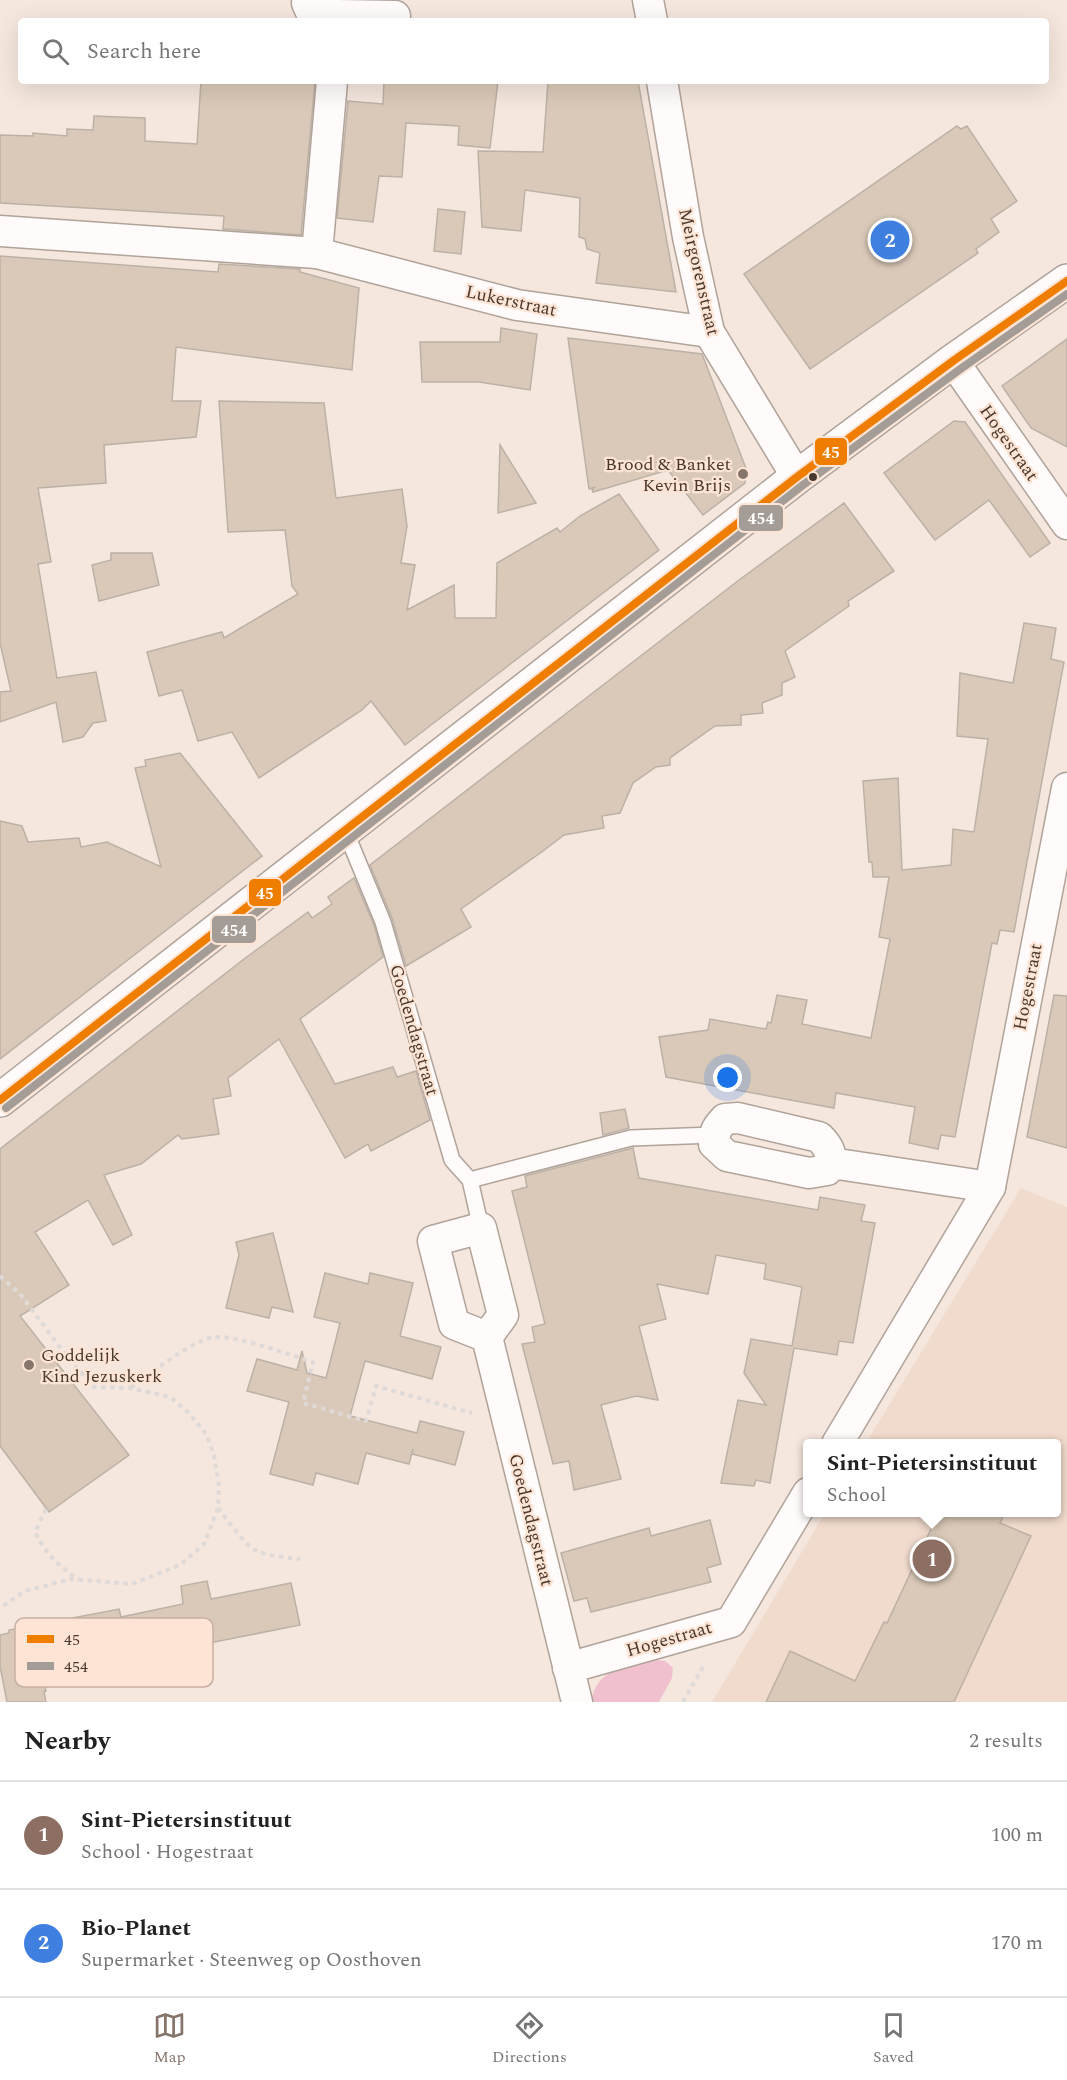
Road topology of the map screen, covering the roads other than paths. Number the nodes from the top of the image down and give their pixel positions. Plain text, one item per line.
1 (648, 0) edge
2 (307, 3) dead end
3 (395, 16) dead end
4 (336, 18) edge
5 (651, 18) edge
6 (332, 84) edge
7 (662, 84) edge
8 (0, 231) edge
9 (317, 253) junction
10 (1067, 281) edge
11 (709, 332) junction
12 (953, 361) junction
13 (797, 477) junction
14 (1067, 524) edge
15 (1067, 788) edge
16 (345, 830) junction
17 (2, 1094) edge
18 (714, 1135) junction
19 (831, 1163) junction
20 (470, 1180) junction
21 (990, 1187) junction
22 (481, 1228) junction
23 (487, 1337) junction
24 (839, 1439) edge
25 (803, 1500) edge
26 (568, 1668) junction
27 (577, 1702) edge

1 - 5 street
2 - 4 street
3 - 4 street
6 - 9 street
7 - 11 street, Meirgorenstraat
8 - 9 street, Lukerstraat
9 - 11 street, Lukerstraat
10 - 12 street
11 - 13 street, Meirgorenstraat
12 - 13 street
12 - 14 street, Hogestraat
13 - 16 street
15 - 21 street, Hogestraat
16 - 17 street
16 - 20 lane, Goedendagstraat
18 - 19 street
18 - 19 street
18 - 20 lane
19 - 21 street
20 - 22 lane, Goedendagstraat
21 - 24 street, Hogestraat
22 - 23 street, Goedendagstraat
22 - 23 street
23 - 26 street, Goedendagstraat
25 - 26 street, Hogestraat
26 - 27 street, Goedendagstraat

